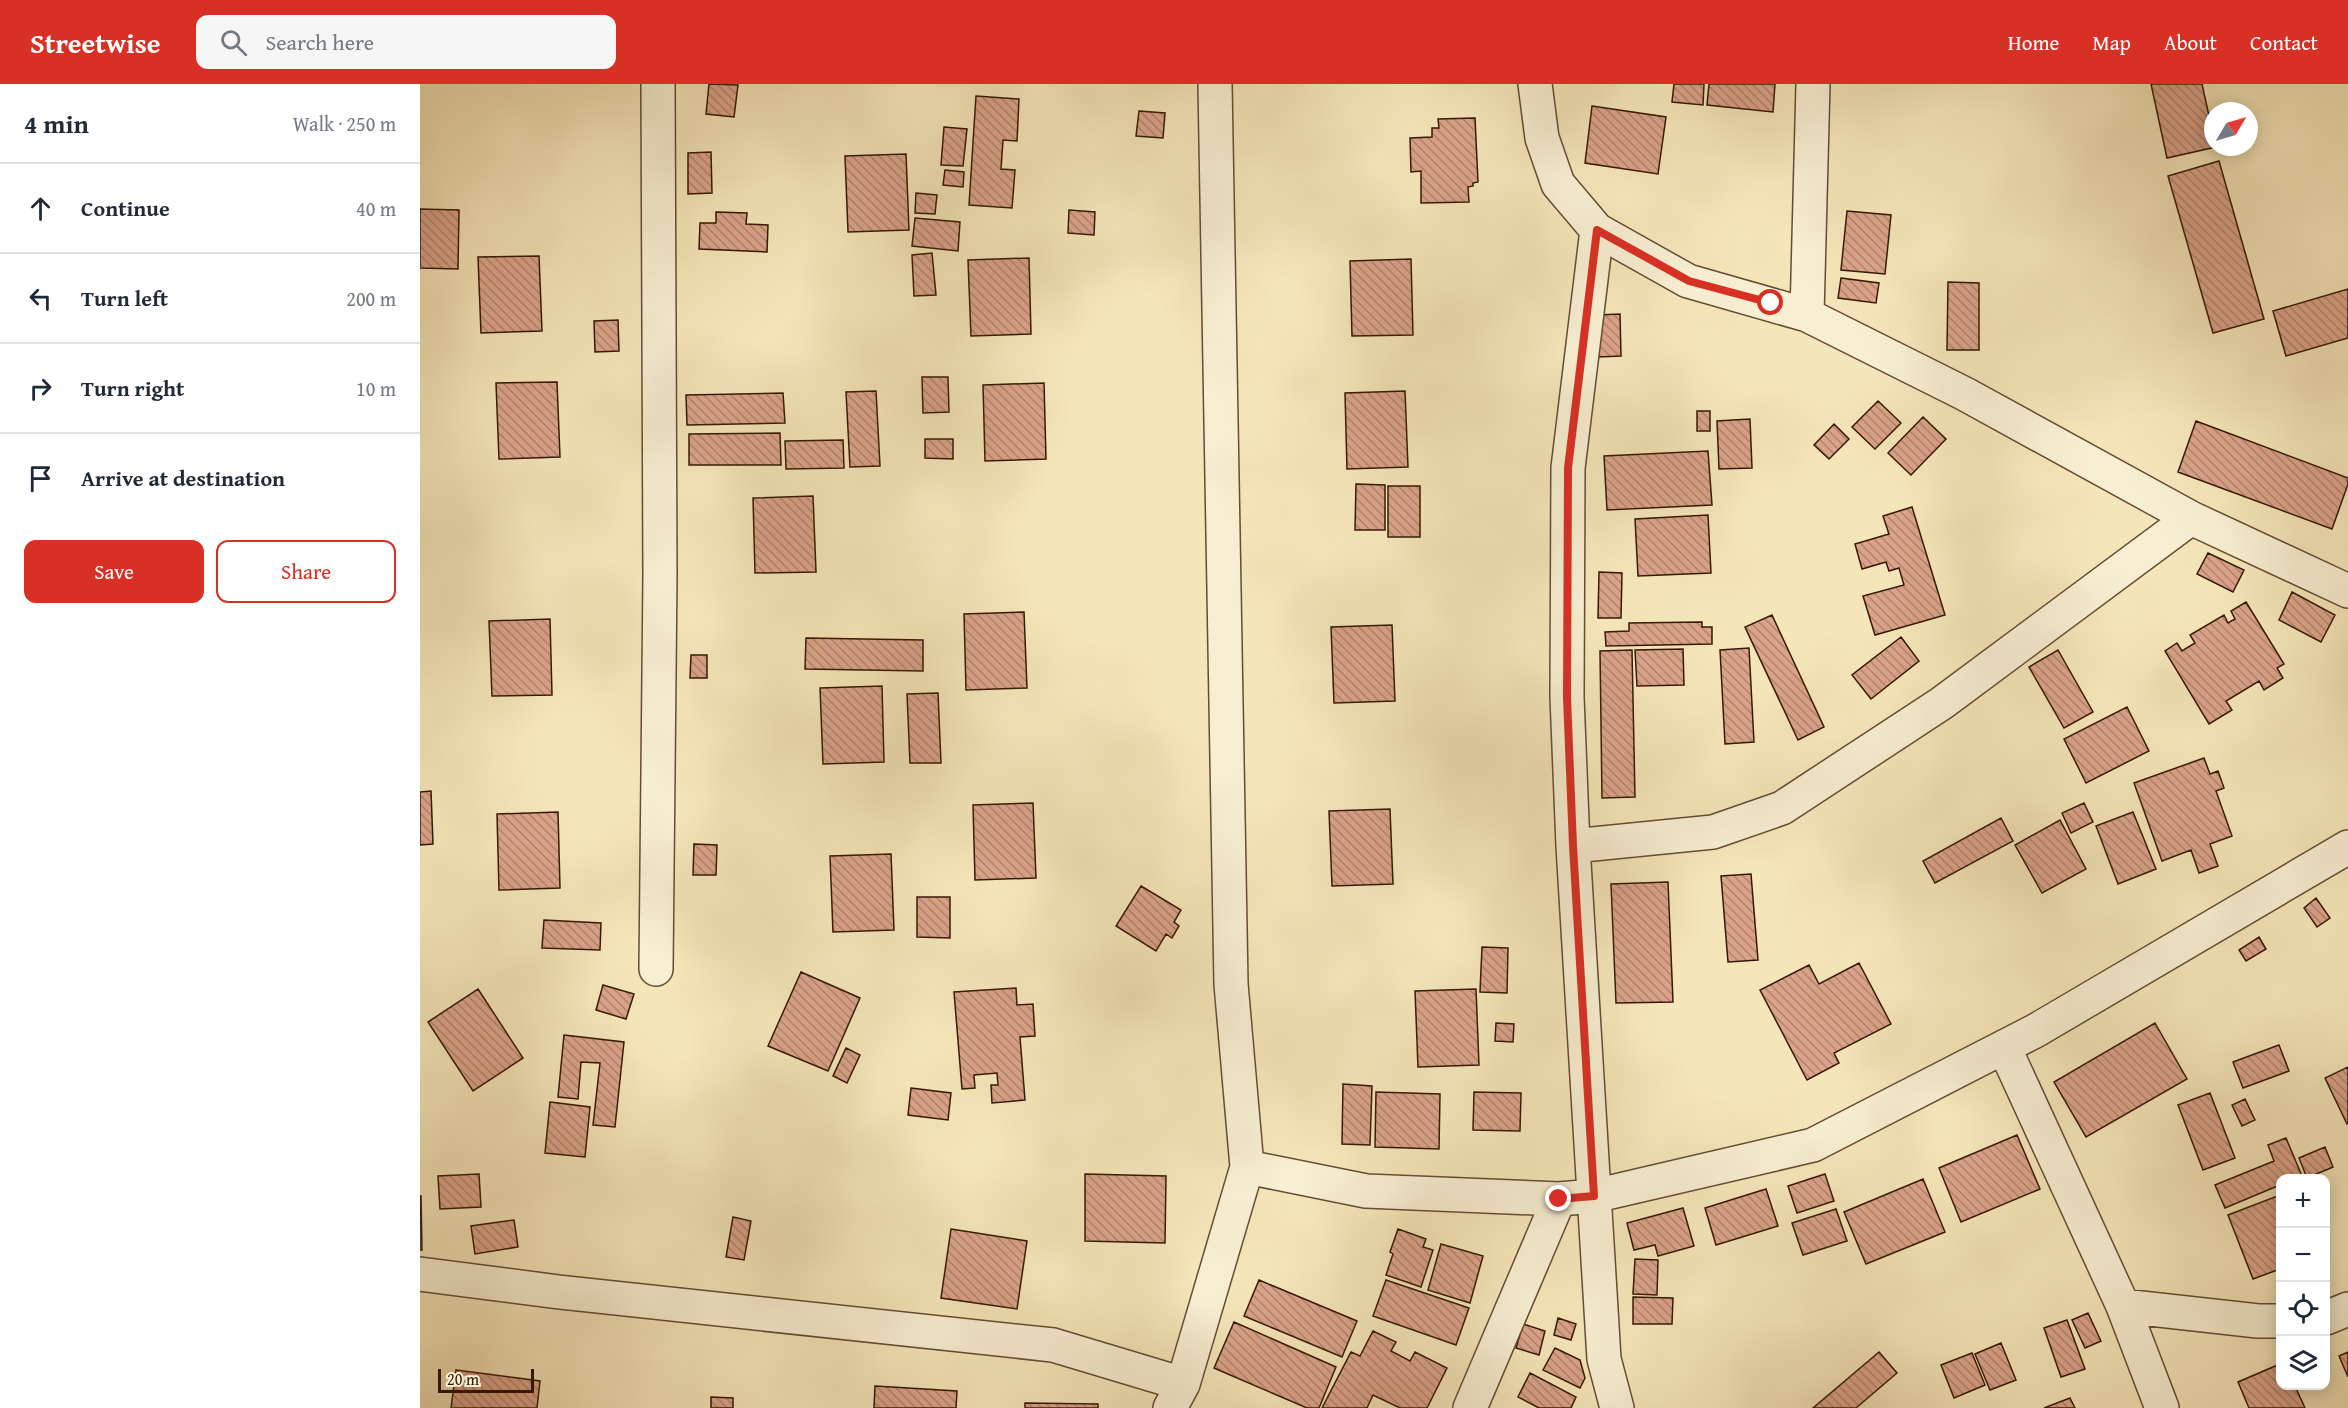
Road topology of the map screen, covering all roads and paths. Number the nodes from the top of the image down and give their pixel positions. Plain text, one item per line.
1 (658, 84) edge
2 (1215, 84) edge
3 (1535, 84) edge
4 (1813, 84) edge
5 (1597, 230) junction
6 (1807, 315) junction
7 (2191, 518) junction
8 (2348, 591) edge
9 (1573, 846) junction
10 (2348, 847) edge
11 (656, 969) dead end
12 (2004, 1047) junction
13 (1247, 1167) junction
14 (1594, 1196) junction
15 (1559, 1199) junction
16 (420, 1274) edge
17 (2123, 1305) junction
18 (2348, 1309) edge
19 (2330, 1316) edge
20 (2276, 1321) edge
21 (1177, 1396) edge
22 (1470, 1408) edge
23 (1617, 1408) edge
24 (2162, 1408) edge

1 - 11 street
2 - 13 street
3 - 5 street
4 - 6 street
5 - 6 street
5 - 9 street
6 - 7 street
7 - 8 street
7 - 9 street
9 - 14 street
10 - 12 street
12 - 14 street
12 - 17 street
13 - 15 street
13 - 21 street
14 - 15 street
14 - 23 street
15 - 22 street
16 - 21 street
17 - 20 street
17 - 24 street
18 - 19 street

